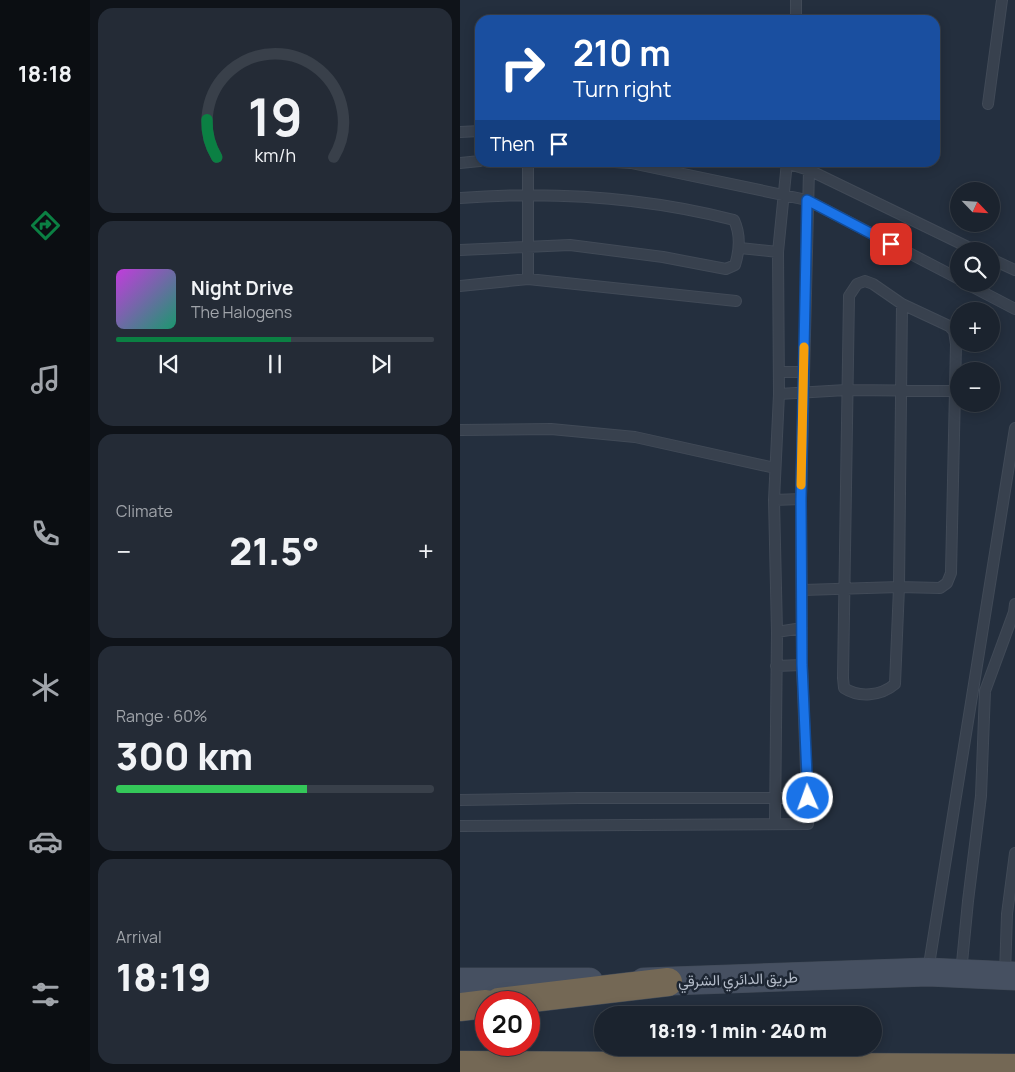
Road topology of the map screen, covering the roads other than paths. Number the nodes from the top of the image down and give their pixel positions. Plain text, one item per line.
1 (796, 0) edge
2 (1002, 0) edge
3 (796, 15) edge
4 (988, 104) dead end
5 (475, 131) edge
6 (460, 132) edge
7 (475, 162) edge
8 (460, 163) edge
9 (528, 167) edge
10 (651, 167) edge
11 (786, 167) edge
12 (807, 167) edge
13 (809, 167) edge
14 (783, 194) junction
15 (528, 195) junction
16 (460, 198) edge
17 (807, 200) junction
18 (958, 242) edge
19 (527, 245) junction
20 (740, 248) junction
21 (460, 250) edge
22 (778, 252) junction
23 (1000, 263) edge
24 (1015, 270) edge
25 (950, 274) edge
26 (528, 279) junction
27 (460, 286) edge
28 (982, 292) edge
29 (736, 301) dead end
30 (902, 304) junction
31 (1015, 309) edge
32 (955, 362) edge
33 (779, 372) junction
34 (804, 372) junction
35 (846, 390) junction
36 (901, 390) junction
37 (804, 392) junction
38 (950, 392) edge
39 (780, 394) junction
40 (954, 412) edge
41 (1015, 428) edge
42 (460, 430) edge
43 (775, 468) junction
44 (801, 499) junction
45 (774, 500) junction
46 (899, 587) junction
47 (803, 590) junction
48 (843, 590) junction
49 (1015, 604) edge
50 (802, 628) junction
51 (777, 632) junction
52 (802, 665) junction
53 (776, 666) junction
54 (775, 798) junction
55 (808, 798) junction
56 (460, 800) edge
57 (775, 824) junction
58 (460, 826) edge
59 (1015, 853) edge
60 (928, 972) junction
61 (961, 974) junction
62 (1010, 976) edge
63 (460, 982) edge
64 (668, 982) junction
65 (540, 997) edge
66 (475, 1005) edge
67 (460, 1007) edge
68 (460, 1065) edge
69 (1015, 1068) edge

1 - 3 lane
2 - 4 lane
5 - 6 lane
7 - 8 lane
9 - 15 lane
10 - 14 lane
11 - 14 lane
12 - 17 lane
13 - 18 lane
14 - 17 lane
14 - 22 lane
15 - 16 lane
15 - 19 lane
15 - 20 lane
17 - 25 lane
17 - 34 lane
19 - 20 lane
19 - 21 lane
19 - 26 lane
20 - 22 lane
22 - 33 lane
23 - 24 lane
26 - 27 lane
26 - 29 lane
28 - 31 lane
30 - 32 lane
30 - 35 lane
30 - 36 lane
33 - 34 lane
33 - 39 lane
34 - 37 lane
35 - 36 lane
35 - 37 lane
35 - 48 lane
36 - 38 lane
36 - 46 lane
37 - 39 lane
37 - 44 lane
39 - 43 lane
40 - 46 lane
41 - 60 lane
42 - 43 lane
43 - 45 lane
44 - 45 lane
44 - 47 lane
45 - 51 lane
46 - 48 lane
46 - 48 lane
47 - 48 lane
47 - 50 lane
49 - 61 lane
50 - 51 lane
50 - 52 lane
51 - 53 lane
52 - 53 lane
52 - 55 lane
53 - 54 lane
54 - 55 lane
54 - 56 lane
54 - 57 lane
55 - 57 lane
57 - 58 lane
59 - 62 lane
60 - 61 main road, طريق الدائري الشرقي
60 - 64 main road, طريق الدائري الشرقي
61 - 62 main road, طريق الدائري الشرقي
63 - 64 main road, طريق الدائري الشرقي
64 - 65 highway
66 - 67 highway
68 - 69 highway

